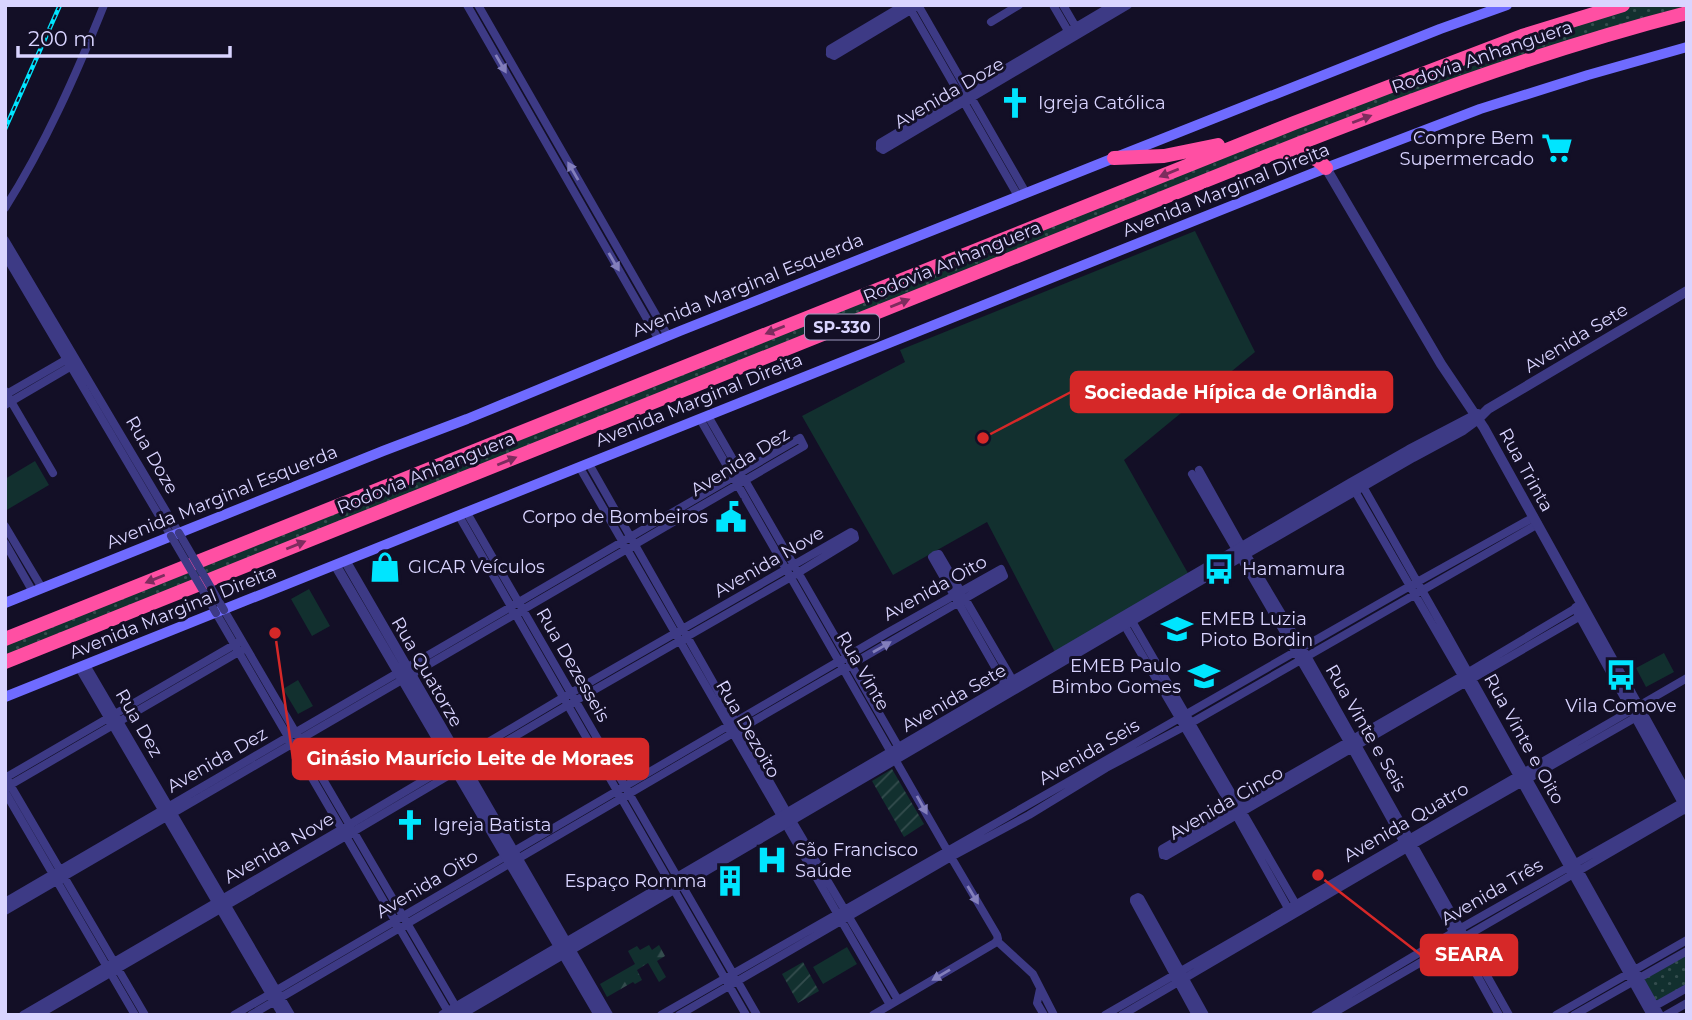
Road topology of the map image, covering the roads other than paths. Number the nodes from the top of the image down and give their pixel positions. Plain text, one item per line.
1 (104, 5) edge
2 (467, 5) edge
3 (478, 5) edge
4 (1019, 5) edge
5 (1053, 5) edge
6 (1063, 5) edge
7 (1113, 5) edge
8 (1128, 5) edge
9 (1507, 5) edge
10 (1623, 5) edge
11 (913, 6) edge
12 (1687, 13) edge
13 (990, 22) dead end
14 (1074, 33) junction
15 (1687, 47) edge
16 (965, 97) junction
17 (908, 131) dead end
18 (1260, 136) junction
19 (1114, 158) junction
20 (1242, 166) junction
21 (1326, 169) junction
22 (1022, 195) junction
23 (5, 208) edge
24 (5, 240) edge
25 (5, 255) edge
26 (1687, 290) edge
27 (664, 338) junction
28 (73, 361) junction
29 (7, 397) edge
30 (1479, 416) junction
31 (704, 417) junction
32 (584, 466) junction
33 (1196, 472) dead end
34 (53, 473) dead end
35 (739, 478) junction
36 (1357, 485) junction
37 (463, 515) junction
38 (1536, 520) junction
39 (5, 526) edge
40 (175, 535) junction
41 (5, 543) edge
42 (628, 543) junction
43 (1241, 552) junction
44 (341, 564) junction
45 (792, 572) junction
46 (1002, 573) dead end
47 (1416, 588) junction
48 (38, 590) junction
49 (960, 597) junction
50 (5, 603) edge
51 (517, 608) junction
52 (1581, 610) junction
53 (220, 612) junction
54 (1126, 620) junction
55 (681, 636) junction
56 (5, 639) edge
57 (240, 646) junction
58 (1302, 654) junction
59 (5, 662) edge
60 (845, 663) junction
61 (83, 666) junction
62 (405, 673) junction
63 (1467, 677) junction
64 (1687, 678) edge
65 (1012, 687) junction
66 (5, 697) edge
67 (570, 699) junction
68 (1637, 711) junction
69 (114, 720) junction
70 (1185, 721) junction
71 (734, 727) junction
72 (294, 738) junction
73 (1353, 743) junction
74 (898, 754) junction
75 (458, 765) junction
76 (1523, 777) junction
77 (6, 783) edge
78 (623, 792) junction
79 (1686, 804) edge
80 (1237, 810) junction
81 (168, 812) junction
82 (787, 819) junction
83 (348, 831) junction
84 (1408, 843) junction
85 (949, 854) junction
86 (512, 857) junction
87 (1574, 868) junction
88 (59, 875) junction
89 (676, 884) junction
90 (5, 902) edge
91 (222, 904) junction
92 (1293, 909) junction
93 (5, 911) edge
94 (843, 915) junction
95 (401, 922) junction
96 (1459, 934) junction
97 (997, 940) junction
98 (1687, 940) edge
99 (565, 948) junction
100 (1687, 951) edge
101 (112, 968) junction
102 (1634, 975) junction
103 (1179, 976) junction
104 (731, 980) junction
105 (1687, 988) edge
106 (276, 996) junction
107 (1040, 996) junction
108 (894, 1003) junction
109 (1687, 1003) edge
110 (1653, 1010) edge
111 (454, 1013) edge
112 (23, 1015) edge
113 (38, 1015) edge
114 (135, 1015) edge
115 (145, 1015) edge
116 (234, 1015) edge
117 (251, 1015) edge
118 (282, 1015) edge
119 (291, 1015) edge
120 (599, 1015) edge
121 (608, 1015) edge
122 (661, 1015) edge
123 (679, 1015) edge
124 (746, 1015) edge
125 (757, 1015) edge
126 (873, 1015) edge
127 (1044, 1015) edge
128 (1054, 1015) edge
129 (1105, 1015) edge
130 (1122, 1015) edge
131 (1196, 1015) edge
132 (1205, 1015) edge
133 (1315, 1015) edge
134 (1330, 1015) edge
135 (1499, 1015) edge
136 (1510, 1015) edge
137 (1556, 1015) edge
138 (1574, 1015) edge
139 (1660, 1015) edge
140 (1666, 1015) edge

1 - 23 street
2 -> 27 street
27 -> 3 street
4 - 13 street
5 - 14 street
6 - 14 street
7 - 14 street, Avenida Doze
8 - 14 street, Avenida Doze
9 - 19 main road, Avenida Marginal Esquerda
10 - 18 highway, Rodovia Anhanguera / SP-330
11 - 11 street
11 - 16 street
20 -> 12 highway, Rodovia Anhanguera / SP-330
14 - 16 street, Avenida Doze
15 - 21 main road, Avenida Marginal Direita
16 - 17 street, Avenida Doze
16 - 22 street
18 - 19 highway
18 -> 56 highway, Rodovia Anhanguera / SP-330
19 - 22 main road, Avenida Marginal Esquerda
20 - 21 highway
59 -> 20 highway, Rodovia Anhanguera / SP-330
21 - 30 street, Rua Trinta
21 - 31 main road, Avenida Marginal Direita
22 - 27 main road, Avenida Marginal Esquerda
24 - 28 street, Rua Doze
25 - 28 street, Rua Doze
26 - 30 street, Avenida Sete
27 - 40 main road, Avenida Marginal Esquerda
28 - 29 street
28 - 40 street, Rua Doze
29 - 34 street
30 - 36 street, Avenida Sete
30 - 38 street, Rua Trinta
31 - 32 main road, Avenida Marginal Direita
31 - 35 street, Rua Vinte
32 - 37 main road, Avenida Marginal Direita
32 - 42 street, Rua Dezoito
33 - 43 street, Rua Vinte e Seis
35 - 35 street, Avenida Dez
35 - 42 street, Avenida Dez
35 - 45 street, Rua Vinte
36 - 43 street, Avenida Sete
36 - 47 street, Rua Vinte e Oito
37 - 44 main road, Avenida Marginal Direita
37 - 51 street, Rua Dezesseis
38 - 47 street, Avenida Seis
38 - 52 street, Rua Trinta
39 - 48 street
40 - 48 main road, Avenida Marginal Esquerda
40 - 53 street, Rua Doze, bridge
41 - 48 street
42 - 51 street, Avenida Dez
42 - 55 street, Rua Dezoito
43 - 54 street, Avenida Sete
43 - 58 street, Rua Vinte e Seis
44 - 53 main road, Avenida Marginal Direita
44 - 62 street, Rua Quatorze
45 - 45 street, Avenida Nove
45 - 55 street, Avenida Nove
45 - 60 street, Rua Vinte
46 - 49 street, Avenida Oito
47 - 58 street, Avenida Seis
47 - 63 street, Rua Vinte e Oito
48 - 50 main road, Avenida Marginal Esquerda
49 - 60 street, Avenida Oito
49 - 65 street
51 - 62 street, Avenida Dez
51 - 67 street, Rua Dezesseis
52 - 63 street, Avenida Cinco
52 - 68 street, Rua Trinta
53 - 57 street, Rua Doze
53 - 61 main road, Avenida Marginal Direita
54 - 65 street, Avenida Sete
54 - 70 street
55 - 67 street, Avenida Nove
55 - 71 street, Rua Dezoito
57 - 69 street
57 - 72 street, Rua Doze
58 - 70 street, Avenida Seis
58 - 73 street, Rua Vinte e Seis
60 - 71 street, Avenida Oito
60 - 74 street, Rua Vinte
61 - 66 main road, Avenida Marginal Direita
61 - 69 street, Rua Dez
62 - 72 street, Avenida Dez
62 - 75 street, Rua Quatorze
63 - 73 street, Avenida Cinco
63 - 76 street, Rua Vinte e Oito
64 - 68 street, Avenida Quatro
65 - 74 street, Avenida Sete
67 - 75 street, Avenida Nove
67 - 78 street, Rua Dezesseis
68 - 76 street, Avenida Quatro
68 - 79 street, Rua Trinta
69 - 77 street
69 - 81 street, Rua Dez
70 - 80 street
70 - 85 street, Avenida Seis
71 - 78 street, Avenida Oito
71 - 82 street, Rua Dezoito
72 - 81 street, Avenida Dez
72 - 83 street, Rua Doze
73 - 80 street, Avenida Cinco
73 - 84 street, Rua Vinte e Seis
74 - 82 street, Avenida Sete
74 -> 85 street, Rua Vinte
75 - 83 street, Avenida Nove
75 - 86 street, Rua Quatorze
76 - 84 street, Avenida Quatro
76 - 87 street, Rua Vinte e Oito
77 - 88 street
78 - 86 street, Avenida Oito
78 - 89 street, Rua Dezesseis
79 - 87 street, Avenida Três
80 - 80 street, Avenida Cinco
80 - 92 street
81 - 88 street, Avenida Dez
81 - 91 street, Rua Dez
82 - 89 street, Avenida Sete
82 - 94 street, Rua Dezoito
83 - 91 street, Avenida Nove
83 - 95 street, Rua Doze
84 - 92 street, Avenida Quatro
84 - 96 street, Rua Vinte e Seis
85 - 94 street, Avenida Seis
85 -> 97 street, Rua Vinte
86 - 95 street, Avenida Oito
86 - 99 street, Rua Quatorze
87 - 96 street, Avenida Três
87 - 102 street, Rua Vinte e Oito
88 - 90 street, Avenida Dez
88 - 93 street, Avenida Dez
88 - 101 street
89 - 99 street, Avenida Sete
89 - 104 street, Rua Dezesseis
91 - 101 street, Avenida Nove
91 - 106 street, Rua Dez
92 - 103 street, Avenida Quatro
94 - 104 street, Avenida Seis
94 - 108 street, Rua Dezoito
95 - 106 street, Avenida Oito
95 - 111 street, Rua Doze
96 - 133 street, Avenida Três
96 - 134 street, Avenida Três
96 - 135 street, Rua Vinte e Seis
96 - 136 street, Rua Vinte e Seis
97 - 107 street, Rua Vinte
97 -> 108 street
98 - 102 street
99 - 111 street, Avenida Sete
99 - 120 street, Rua Quatorze
99 - 121 street, Rua Quatorze
100 - 102 street
101 - 112 street, Avenida Nove
101 - 113 street, Avenida Nove
101 - 114 street
101 - 115 street
102 - 110 street, Rua Vinte e Oito
102 - 137 street
102 - 138 street
103 - 103 street
103 - 129 street, Avenida Quatro
103 - 130 street, Avenida Quatro
103 - 131 street
103 - 132 street
104 - 122 street, Avenida Seis
104 - 123 street, Avenida Seis
104 - 124 street, Rua Dezesseis
104 - 125 street, Rua Dezesseis
105 - 110 street
106 - 116 street, Avenida Oito
106 - 117 street, Avenida Oito
106 - 118 street, Rua Dez
106 - 119 street, Rua Dez
107 - 127 street
107 - 128 street
108 - 126 street
109 - 140 street
110 - 139 street, Rua Vinte e Oito

